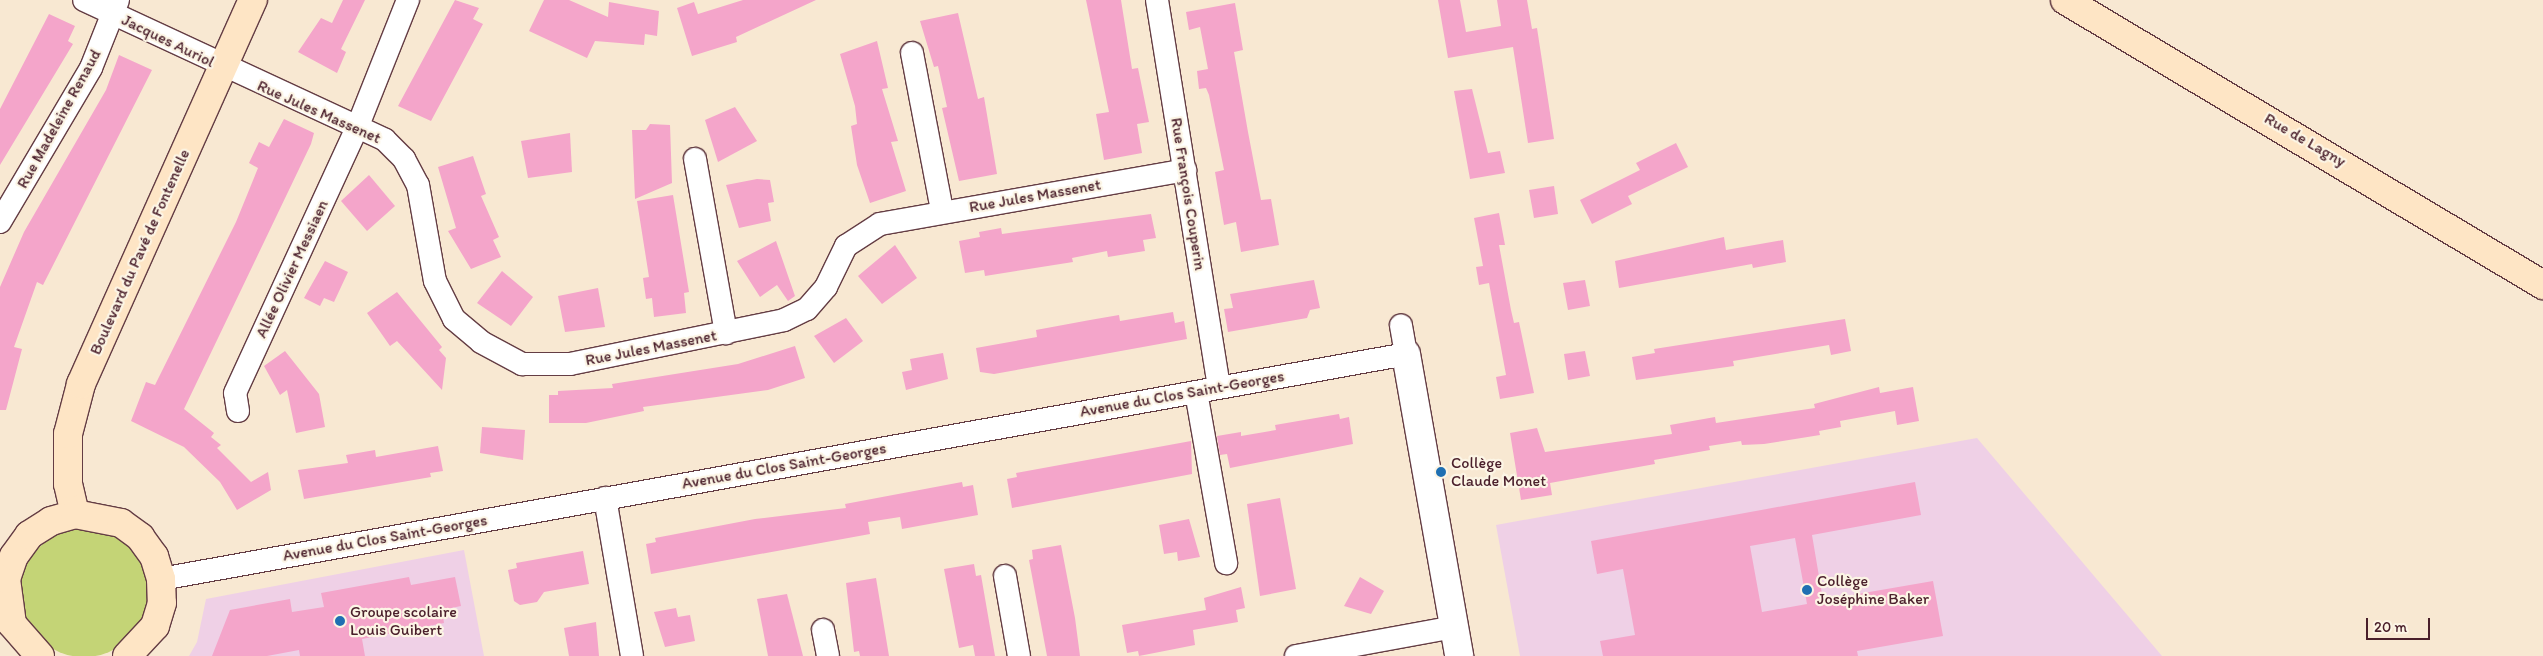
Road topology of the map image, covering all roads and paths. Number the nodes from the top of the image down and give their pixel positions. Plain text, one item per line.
1 (84, 0) edge
2 (253, 0) edge
3 (408, 0) edge
4 (1157, 0) edge
5 (2066, 0) edge
6 (115, 7) edge
7 (912, 53) dead end
8 (223, 67) junction
9 (357, 128) junction
10 (695, 160) dead end
11 (1185, 170) junction
12 (942, 212) junction
13 (0, 222) edge
14 (2543, 285) edge
15 (1401, 325) dead end
16 (726, 333) junction
17 (1406, 354) junction
18 (1219, 388) junction
19 (1196, 392) junction
20 (238, 411) dead end
21 (605, 498) junction
22 (75, 514) junction
23 (1226, 563) dead end
24 (1005, 576) dead end
25 (161, 579) junction
26 (3, 606) edge
27 (1454, 626) junction
28 (823, 630) dead end
29 (40, 656) edge
30 (127, 656) edge
31 (632, 656) edge
32 (828, 656) edge
33 (1019, 656) edge
34 (1296, 656) edge
35 (1459, 656) edge

1 - 6 street, Jacques Auriol
2 - 8 main road, Boulevard du Pavé de Fontenelle
3 - 9 street
4 - 11 street, Rue François Couperin
5 - 14 main road, Rue de Lagny
6 - 8 street, Jacques Auriol
6 - 13 street, Rue Madeleine Renaud
7 - 12 street
8 - 9 street, Rue Jules Massenet
8 - 22 main road, Boulevard du Pavé de Fontenelle
9 - 16 street, Rue Jules Massenet
9 - 20 street, Allée Olivier Messiaen
10 - 16 street
11 - 12 street, Rue Jules Massenet
11 - 18 street, Rue François Couperin
12 - 16 street, Rue Jules Massenet
15 - 17 street
17 - 18 street, Avenue du Clos Saint-Georges
17 - 27 street
18 - 19 street, Avenue du Clos Saint-Georges
19 - 21 street, Avenue du Clos Saint-Georges
19 - 23 street
21 - 25 street, Avenue du Clos Saint-Georges
21 - 31 street
22 - 25 main road
22 - 26 main road
24 - 33 street
25 - 30 main road
26 - 29 main road
27 - 34 street
27 - 35 street
28 - 32 street

